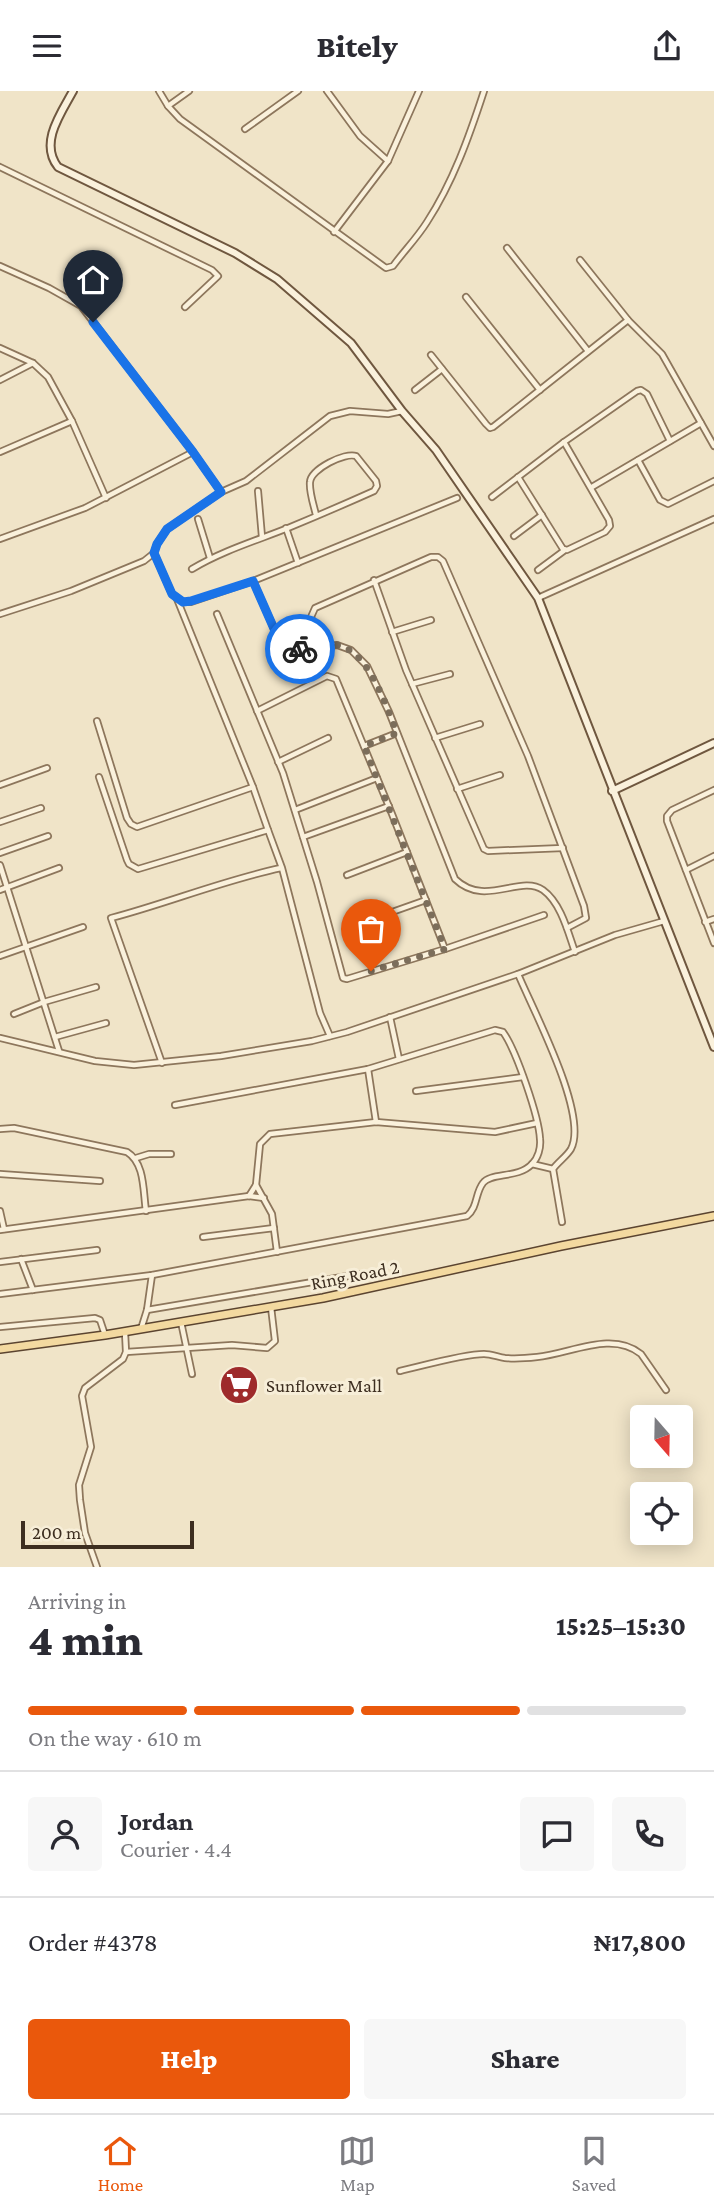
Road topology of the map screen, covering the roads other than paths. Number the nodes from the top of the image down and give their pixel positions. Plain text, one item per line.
1 (73, 91) edge
2 (159, 91) edge
3 (189, 91) edge
4 (298, 91) edge
5 (327, 91) edge
6 (419, 91) edge
7 (484, 91) edge
8 (168, 106) junction
9 (245, 129) dead end
10 (388, 161) junction
11 (0, 167) edge
12 (334, 232) junction
13 (507, 248) dead end
14 (580, 260) dead end
15 (0, 266) edge
16 (466, 296) dead end
17 (185, 307) dead end
18 (628, 320) junction
19 (0, 348) edge
20 (588, 351) junction
21 (430, 355) dead end
22 (33, 363) junction
23 (442, 369) junction
24 (0, 380) edge
25 (415, 390) dead end
26 (540, 390) junction
27 (402, 411) junction
28 (72, 421) junction
29 (701, 423) junction
30 (670, 441) junction
31 (564, 442) junction
32 (714, 446) edge
33 (0, 452) edge
34 (193, 452) junction
35 (638, 460) junction
36 (518, 477) junction
37 (714, 481) edge
38 (592, 487) junction
39 (258, 491) dead end
40 (221, 492) junction
41 (492, 497) dead end
42 (106, 498) junction
43 (457, 499) dead end
44 (316, 515) junction
45 (542, 515) junction
46 (198, 519) dead end
47 (714, 519) edge
48 (286, 528) junction
49 (514, 536) dead end
50 (262, 537) junction
51 (0, 539) edge
52 (565, 550) junction
53 (154, 553) junction
54 (210, 558) junction
55 (298, 563) junction
56 (192, 569) dead end
57 (538, 570) dead end
58 (374, 580) junction
59 (253, 581) junction
60 (538, 598) junction
61 (177, 599) junction
62 (0, 614) edge
63 (217, 614) dead end
64 (431, 619) dead end
65 (392, 632) junction
66 (320, 647) junction
67 (450, 674) dead end
68 (412, 684) junction
69 (257, 711) junction
70 (97, 721) dead end
71 (480, 724) dead end
72 (397, 733) junction
73 (435, 737) junction
74 (328, 739) dead end
75 (714, 743) edge
76 (364, 746) junction
77 (278, 762) junction
78 (47, 768) dead end
79 (500, 775) dead end
80 (99, 777) dead end
81 (377, 778) junction
82 (0, 786) edge
83 (253, 787) junction
84 (457, 789) junction
85 (714, 790) edge
86 (612, 791) junction
87 (389, 806) junction
88 (41, 808) dead end
89 (295, 810) junction
90 (0, 822) edge
91 (268, 830) junction
92 (48, 836) dead end
93 (303, 838) junction
94 (563, 848) junction
95 (407, 852) junction
96 (0, 853) edge
97 (714, 856) edge
98 (0, 865) edge
99 (59, 868) dead end
100 (282, 868) junction
101 (686, 870) junction
102 (347, 875) dead end
103 (8, 888) junction
104 (0, 890) edge
105 (426, 900) junction
106 (544, 915) dead end
107 (714, 919) edge
108 (664, 921) junction
109 (705, 922) junction
110 (361, 923) dead end
111 (83, 927) dead end
112 (567, 928) junction
113 (714, 943) edge
114 (28, 947) junction
115 (445, 949) junction
116 (575, 952) junction
117 (0, 956) edge
118 (518, 974) junction
119 (96, 987) dead end
120 (44, 1002) junction
121 (14, 1014) dead end
122 (390, 1017) junction
123 (106, 1023) dead end
124 (330, 1036) junction
125 (55, 1037) junction
126 (0, 1038) edge
127 (714, 1047) edge
128 (60, 1052) junction
129 (399, 1059) junction
130 (162, 1063) junction
131 (368, 1069) junction
132 (523, 1077) junction
133 (416, 1091) dead end
134 (175, 1105) dead end
135 (376, 1122) junction
136 (537, 1123) junction
137 (0, 1129) edge
138 (171, 1154) dead end
139 (136, 1158) junction
140 (532, 1164) junction
141 (553, 1169) junction
142 (0, 1174) edge
143 (100, 1181) dead end
144 (256, 1185) junction
145 (248, 1196) junction
146 (264, 1198) junction
147 (0, 1211) edge
148 (146, 1211) junction
149 (714, 1216) edge
150 (562, 1222) dead end
151 (274, 1228) junction
152 (2, 1230) edge
153 (203, 1237) dead end
154 (97, 1250) dead end
155 (277, 1252) junction
156 (21, 1259) junction
157 (0, 1262) edge
158 (360, 1273) dead end
159 (152, 1275) junction
160 (33, 1290) junction
161 (0, 1294) edge
162 (271, 1307) junction
163 (147, 1310) junction
164 (181, 1322) junction
165 (0, 1327) edge
166 (141, 1329) junction
167 (125, 1332) junction
168 (105, 1335) junction
169 (187, 1348) junction
170 (0, 1349) edge
171 (127, 1352) junction
172 (400, 1371) dead end
173 (192, 1374) dead end
174 (666, 1390) dead end
175 (97, 1567) edge

1 - 27 street
2 - 8 street
3 - 8 street
4 - 9 street
5 - 10 street
6 - 10 street
7 - 12 street
8 - 12 street
10 - 12 street
11 - 17 street
13 - 20 street
14 - 18 street
15 - 34 street
16 - 26 street
18 - 20 street
18 - 29 street
19 - 22 street
20 - 26 street
21 - 23 street
22 - 24 street
22 - 28 street
23 - 25 street
23 - 26 street
27 - 40 street
27 - 60 street
28 - 33 street
28 - 42 street
29 - 30 street
29 - 32 street
30 - 31 street
30 - 35 street
31 - 36 street
31 - 38 street
34 - 40 street
34 - 42 street
35 - 37 street
35 - 38 street
36 - 41 street
36 - 45 street
38 - 52 street
39 - 50 street
40 - 53 street
42 - 51 street
43 - 55 street
44 - 44 street
44 - 48 street
45 - 49 street
45 - 52 street
46 - 54 street
47 - 60 street
48 - 50 street
48 - 55 street
50 - 54 street
52 - 57 street
53 - 61 street
53 - 62 street
54 - 56 street
55 - 59 street
58 - 65 street
58 - 66 street
58 - 94 street
59 - 61 street
59 - 66 street
60 - 86 street
61 - 83 street
63 - 69 street
64 - 65 street
65 - 68 street
66 - 72 street
67 - 68 street
68 - 73 street
69 - 76 street
69 - 77 street
70 - 83 street
71 - 73 street
72 - 76 street
72 - 112 street
73 - 84 street
74 - 77 street
75 - 86 street
76 - 81 street
77 - 89 street
78 - 82 street
79 - 84 street
80 - 91 street
81 - 87 street
81 - 89 street
83 - 91 street
84 - 94 street
85 - 101 street
86 - 108 street
87 - 93 street
87 - 95 street
88 - 90 street
89 - 93 street
91 - 100 street
92 - 96 street
93 - 115 street
94 - 112 street
95 - 102 street
95 - 105 street
97 - 101 street
98 - 103 street
99 - 103 street
100 - 124 street
100 - 130 street
101 - 109 street
103 - 104 street
103 - 114 street
105 - 110 street
105 - 115 street
106 - 115 street
107 - 109 street
108 - 116 street
108 - 127 street
109 - 113 street
111 - 114 street
112 - 116 street
114 - 117 street
114 - 120 street
116 - 118 street
118 - 122 street
118 - 141 street
119 - 120 street
120 - 121 street
120 - 125 street
122 - 124 street
122 - 129 street
123 - 125 street
124 - 130 street
125 - 128 street
126 - 128 street
128 - 130 street
129 - 131 street
129 - 132 street
131 - 134 street
131 - 135 street
132 - 133 street
132 - 136 street
135 - 136 street
135 - 144 street
136 - 140 street
137 - 139 street
138 - 139 street
139 - 148 street
140 - 141 street
140 - 155 street
141 - 150 street
142 - 143 street
144 - 145 street
144 - 146 street
145 - 146 street
145 - 148 street
146 - 151 street
147 - 152 street
148 - 152 street
149 - 162 main road, Ring Road 2
151 - 153 street
151 - 155 street
154 - 156 street
155 - 159 street
156 - 157 street
156 - 160 street
158 - 163 street
159 - 160 street
159 - 163 street
160 - 161 street
162 - 164 main road, Ring Road 2
162 - 169 street
163 - 166 street
164 - 166 main road, Ring Road 2
164 - 169 street
165 - 168 street
166 - 167 main road, Ring Road 2
167 - 168 main road, Ring Road 2
167 - 171 street
168 - 170 main road, Ring Road 2
169 - 171 street
169 - 173 street
171 - 175 street
172 - 174 street

